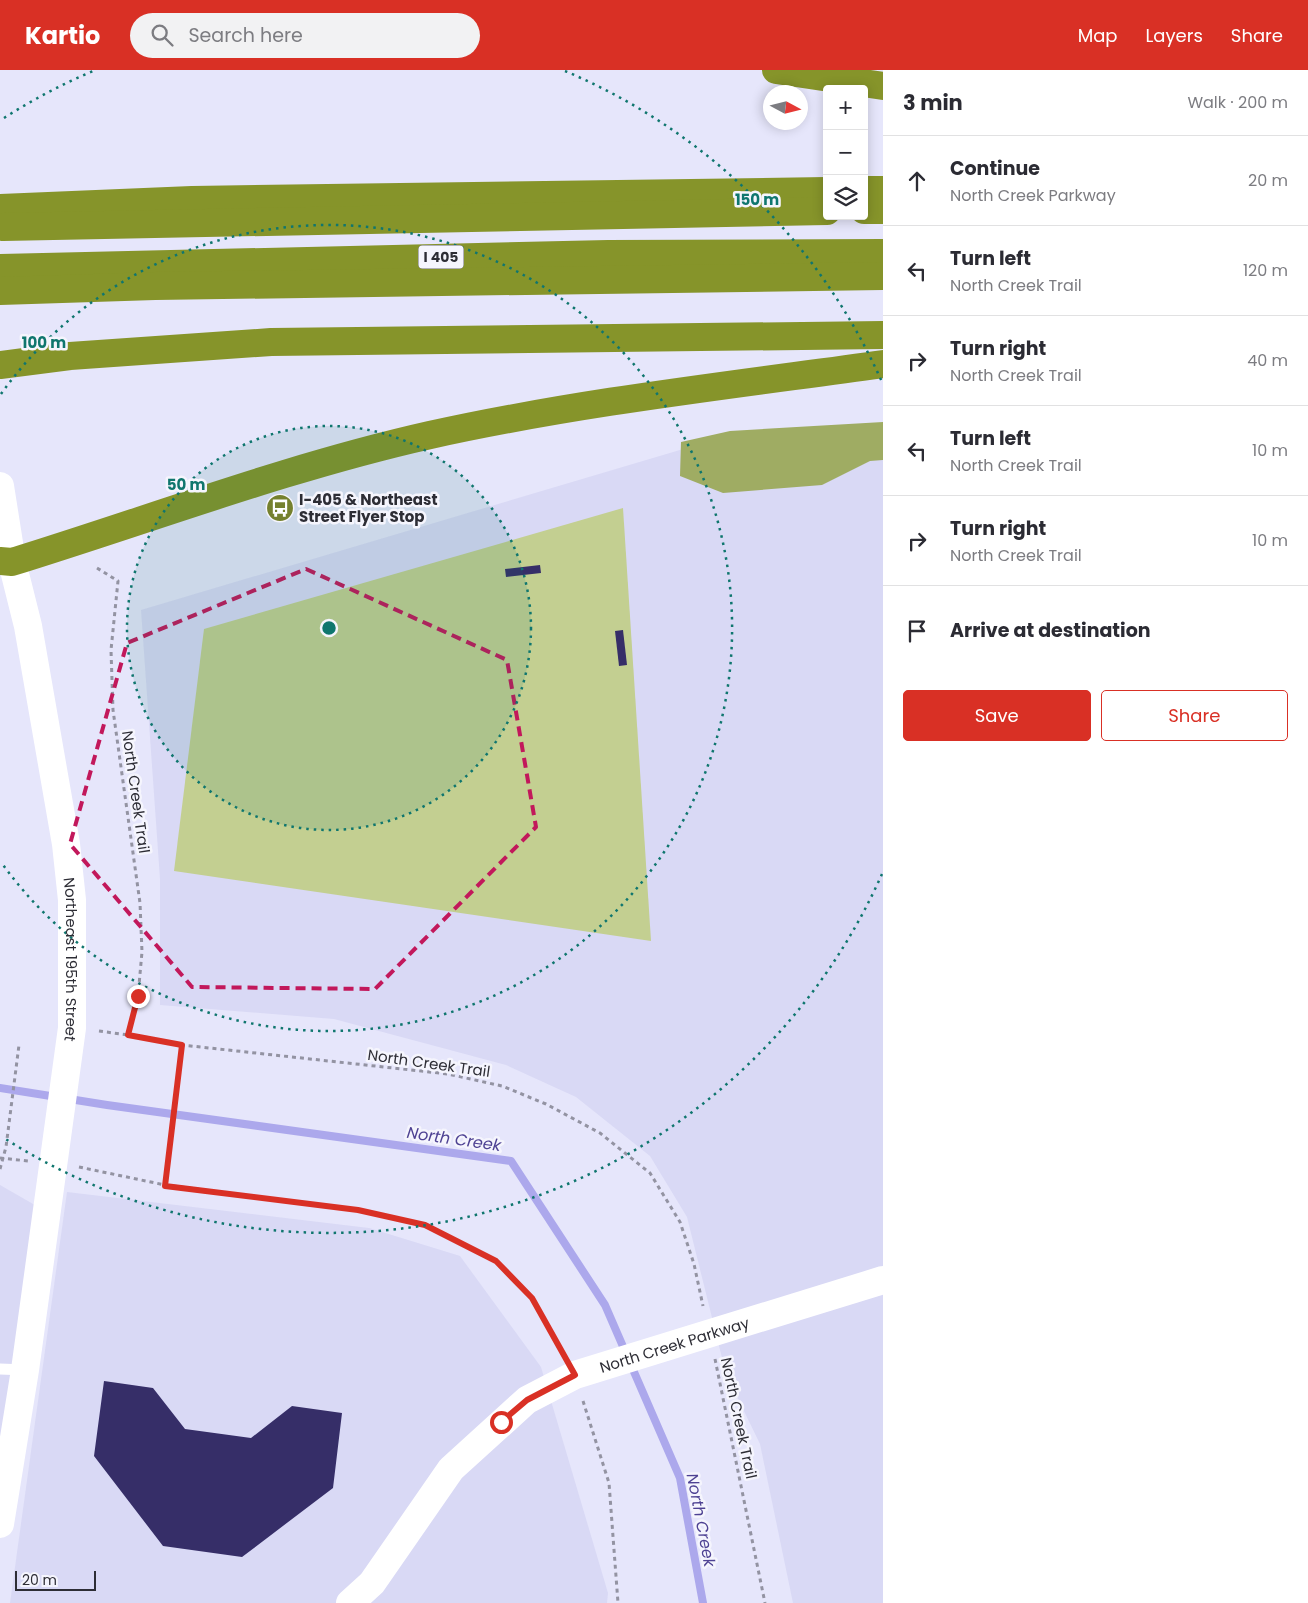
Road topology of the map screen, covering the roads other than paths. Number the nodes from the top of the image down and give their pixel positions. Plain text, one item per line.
1 (776, 70) edge
2 (883, 86) edge
3 (823, 190) edge
4 (868, 190) edge
5 (883, 190) edge
6 (0, 208) edge
7 (868, 210) edge
8 (883, 210) edge
9 (823, 211) edge
10 (0, 227) edge
11 (883, 253) edge
12 (0, 268) edge
13 (883, 276) edge
14 (0, 291) edge
15 (883, 334) edge
16 (883, 364) edge
17 (0, 365) edge
18 (0, 486) edge
19 (6, 561) edge
20 (883, 1280) edge
21 (13, 1369) edge
22 (0, 1524) edge
23 (350, 1603) edge

1 - 2 highway
3 - 6 highway
4 - 5 highway
7 - 8 highway
9 - 10 highway
11 - 12 highway, I 405
13 - 14 highway, I 405
15 - 17 highway
16 - 19 highway
18 - 19 main road, Northeast 195th Street
19 - 21 main road, Northeast 195th Street
20 - 23 main road, North Creek Parkway
21 - 22 main road, Northeast 195th Street

